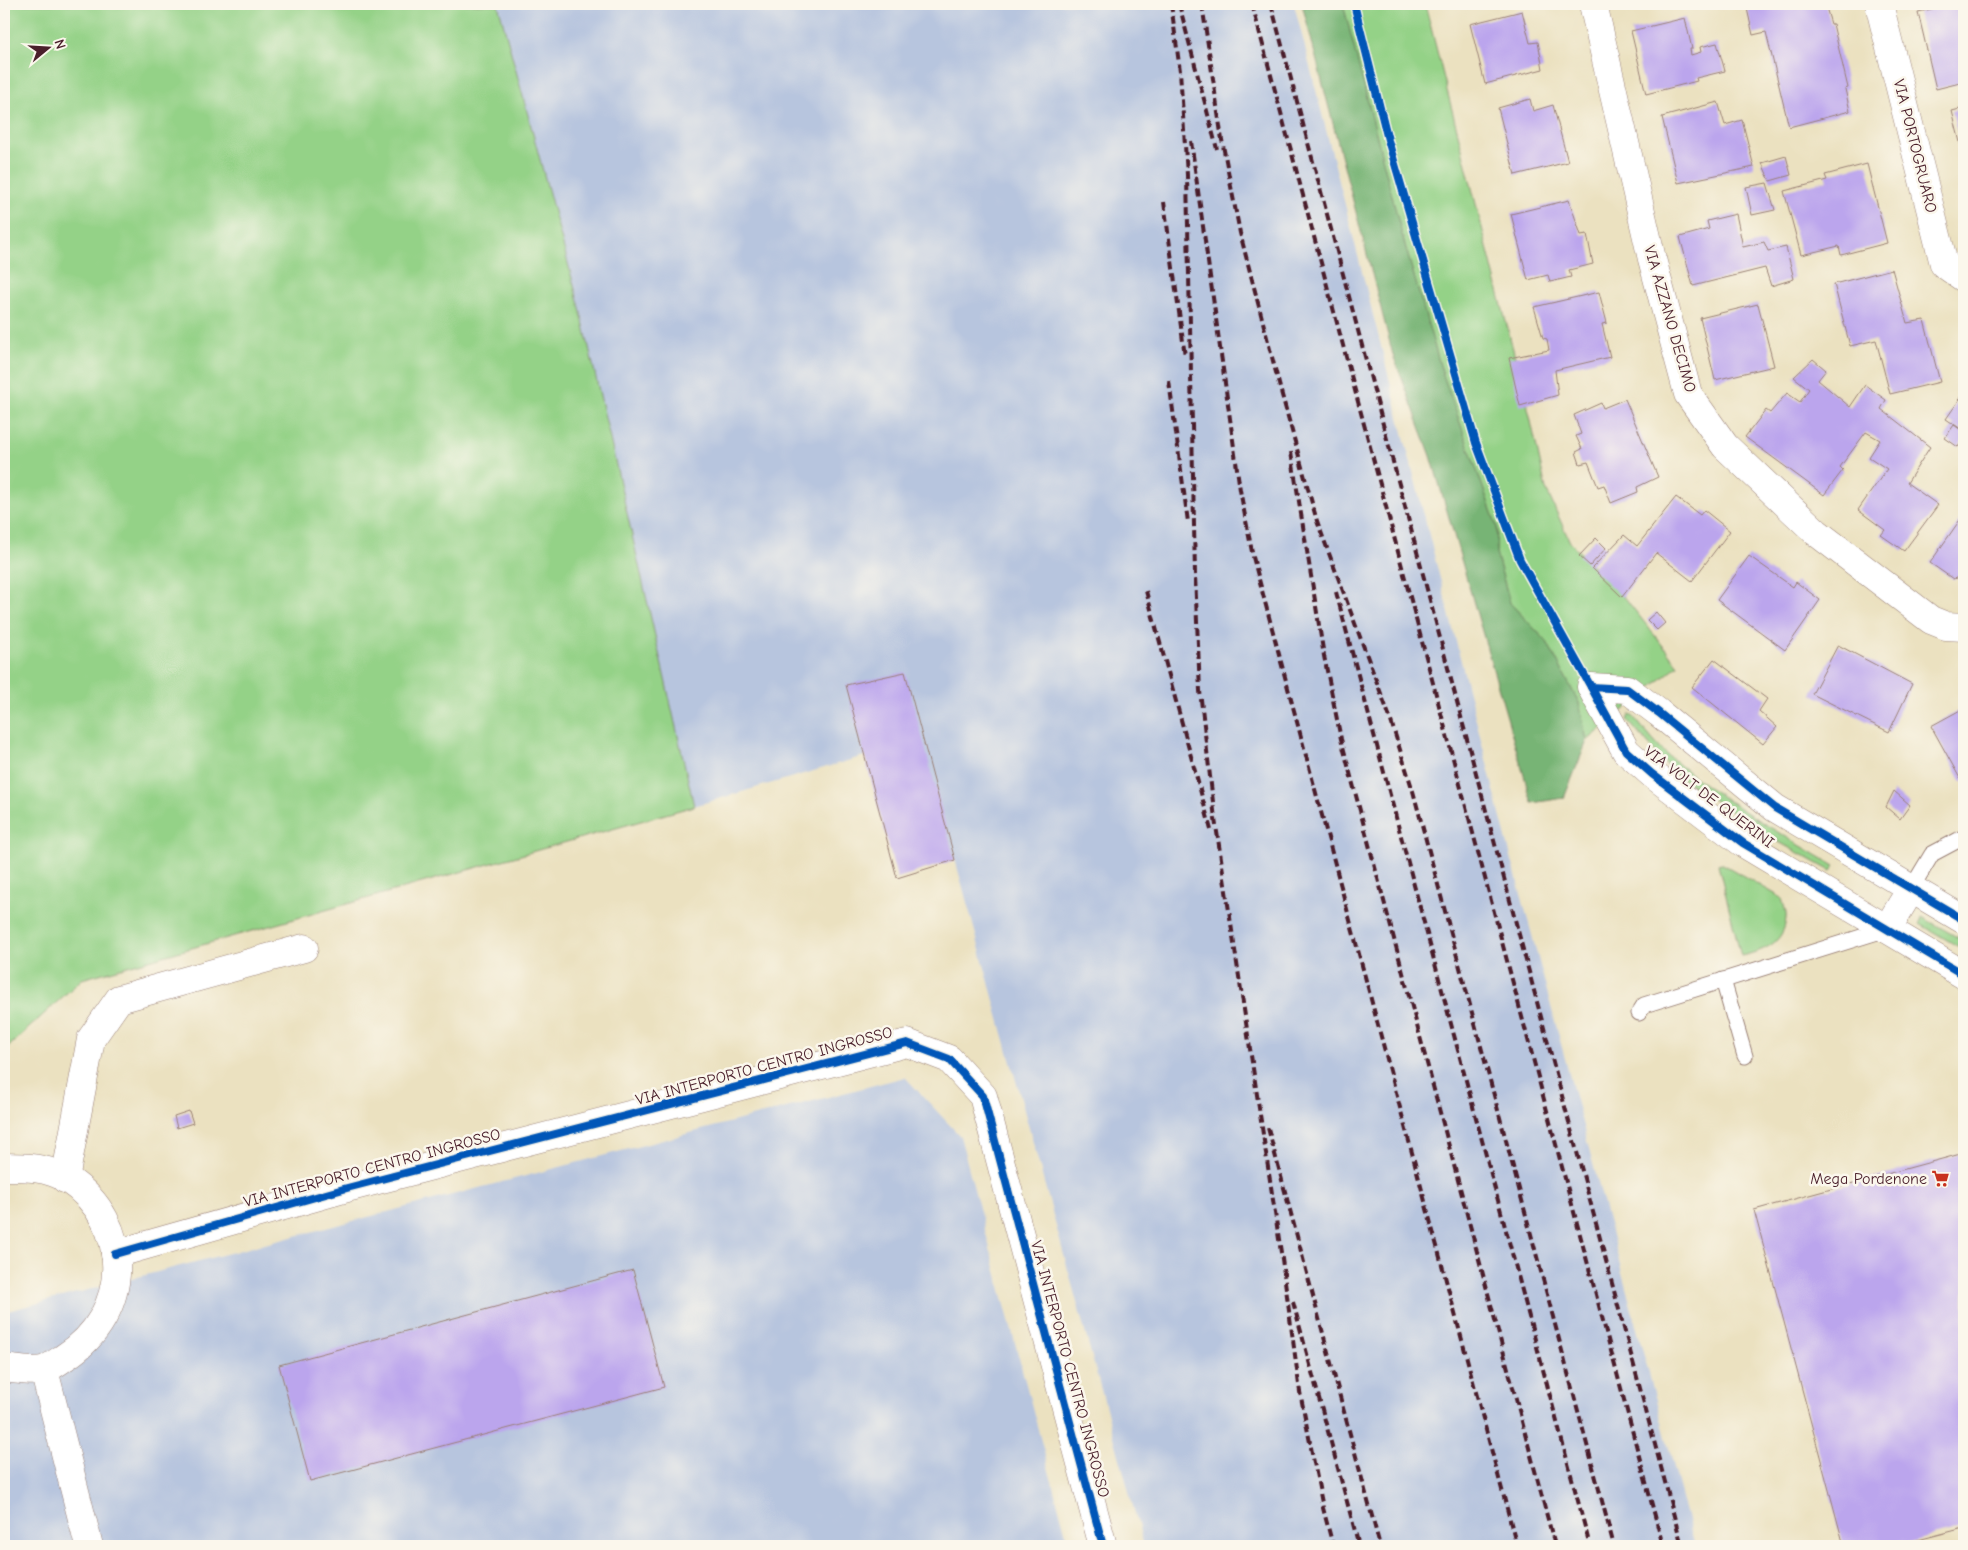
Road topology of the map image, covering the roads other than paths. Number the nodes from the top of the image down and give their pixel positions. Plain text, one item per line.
1 (1593, 4) edge
2 (1879, 4) edge
3 (1964, 278) edge
4 (1964, 627) edge
5 (1964, 837) edge
6 (1911, 889) junction
7 (1964, 920) edge
8 (1887, 928) junction
9 (304, 948) dead end
10 (1964, 975) edge
11 (1723, 980) junction
12 (1639, 1013) dead end
13 (1745, 1056) dead end
14 (4, 1166) edge
15 (65, 1178) junction
16 (116, 1254) junction
17 (4, 1368) edge
18 (44, 1370) junction
19 (90, 1546) edge
20 (1103, 1546) edge

1 - 4 street, VIA AZZANO DECIMO
2 - 3 street, VIA PORTOGRUARO
5 - 6 lane
6 - 7 street, VIA VOLT DE QUERINI
6 - 8 street
6 - 8 street, VIA VOLT DE QUERINI
8 - 10 street, VIA VOLT DE QUERINI
8 - 11 lane
9 - 15 street
11 - 12 lane
11 - 13 lane
14 - 15 street
15 - 16 street
16 - 18 street
16 - 20 street, VIA INTERPORTO CENTRO INGROSSO
17 - 18 street
18 - 19 street

